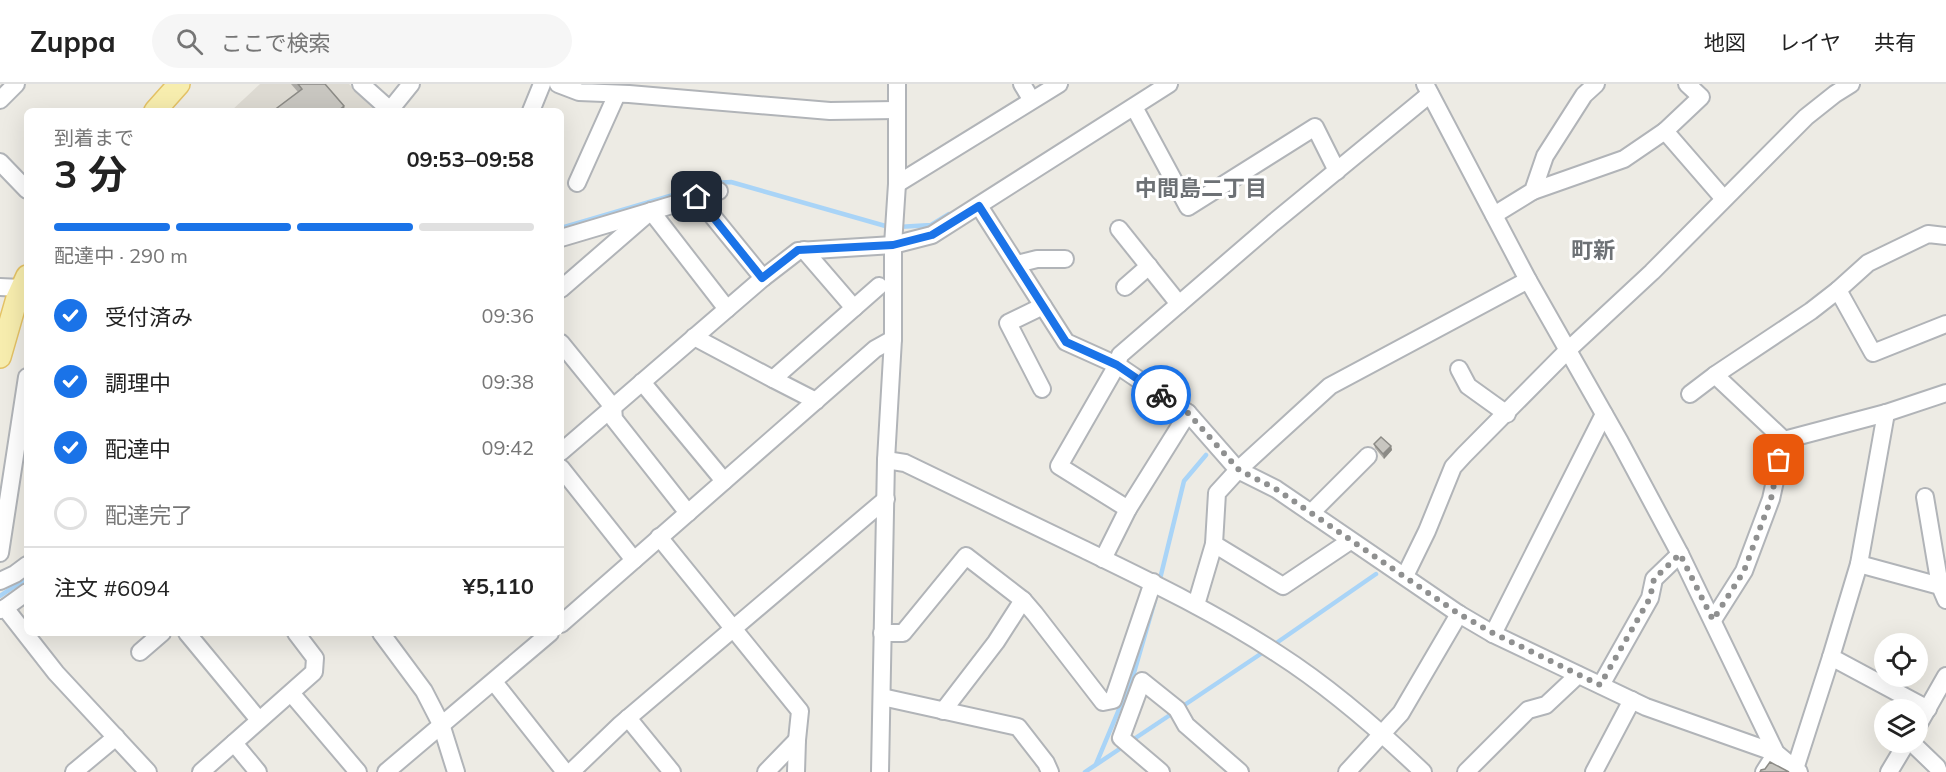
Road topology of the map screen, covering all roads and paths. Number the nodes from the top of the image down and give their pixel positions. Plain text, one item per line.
1 (16, 84) edge
2 (179, 84) edge
3 (361, 84) edge
4 (411, 84) edge
5 (542, 84) edge
6 (558, 84) edge
7 (897, 84) edge
8 (1022, 84) edge
9 (1059, 84) edge
10 (1169, 84) edge
11 (1596, 84) edge
12 (1687, 84) edge
13 (1851, 84) edge
14 (1428, 89) edge
15 (617, 94) junction
16 (1031, 99) junction
17 (0, 100) edge
18 (1134, 107) junction
19 (158, 108) edge
20 (389, 108) edge
21 (393, 108) edge
22 (532, 108) edge
23 (896, 110) junction
24 (1665, 131) junction
25 (0, 162) edge
26 (1337, 171) junction
27 (578, 183) dead end
28 (897, 184) junction
29 (24, 187) edge
30 (719, 190) dead end
31 (1533, 191) junction
32 (697, 197) junction
33 (1724, 199) junction
34 (979, 206) junction
35 (651, 211) junction
36 (1494, 215) junction
37 (1119, 229) dead end
38 (1946, 236) edge
39 (564, 237) edge
40 (893, 245) junction
41 (804, 250) junction
42 (1065, 259) dead end
43 (1017, 264) junction
44 (1149, 266) junction
45 (762, 278) junction
46 (1528, 280) junction
47 (24, 282) edge
48 (564, 286) edge
49 (879, 286) dead end
50 (0, 287) edge
51 (1125, 287) dead end
52 (1838, 290) junction
53 (1179, 304) junction
54 (1043, 306) junction
55 (854, 308) junction
56 (727, 309) junction
57 (1946, 324) edge
58 (694, 337) junction
59 (893, 339) junction
60 (564, 347) edge
61 (1568, 350) junction
62 (0, 354) edge
63 (1117, 365) junction
64 (1459, 369) dead end
65 (1715, 375) junction
66 (773, 379) junction
67 (642, 382) junction
68 (1042, 389) dead end
69 (1946, 393) edge
70 (1690, 394) dead end
71 (24, 397) edge
72 (816, 401) junction
73 (613, 407) junction
74 (1188, 413) junction
75 (1886, 413) junction
76 (1507, 414) junction
77 (1604, 414) junction
78 (1784, 440) junction
79 (564, 449) edge
80 (1368, 456) dead end
81 (886, 460) junction
82 (1239, 470) junction
83 (564, 472) edge
84 (724, 481) junction
85 (1924, 497) dead end
86 (885, 499) junction
87 (1128, 509) junction
88 (688, 513) junction
89 (1311, 513) junction
90 (659, 537) junction
91 (1350, 541) junction
92 (1214, 544) junction
93 (0, 553) edge
94 (1680, 554) junction
95 (1103, 559) junction
96 (634, 560) junction
97 (1859, 564) junction
98 (24, 567) edge
99 (1405, 576) junction
100 (0, 581) edge
101 (1153, 582) junction
102 (1943, 593) edge
103 (24, 594) edge
104 (1023, 600) junction
105 (1196, 605) junction
106 (3, 609) edge
107 (1459, 614) junction
108 (1713, 620) junction
109 (564, 621) edge
110 (733, 629) junction
111 (882, 633) junction
112 (1493, 633) junction
113 (24, 634) edge
114 (25, 636) edge
115 (159, 636) edge
116 (189, 636) edge
117 (298, 636) edge
118 (383, 636) edge
119 (547, 636) edge
120 (140, 652) dead end
121 (1831, 657) junction
122 (1578, 675) junction
123 (1946, 676) edge
124 (494, 682) junction
125 (1600, 685) junction
126 (291, 693) junction
127 (882, 698) junction
128 (1909, 699) edge
129 (1632, 700) junction
130 (1928, 709) edge
131 (943, 711) junction
132 (628, 717) junction
133 (259, 720) junction
134 (441, 724) junction
135 (1383, 733) junction
136 (116, 737) junction
137 (797, 740) junction
138 (234, 743) junction
139 (1776, 753) junction
140 (1902, 753) edge
141 (1921, 753) edge
142 (1797, 770) edge
143 (74, 772) edge
144 (148, 772) edge
145 (201, 772) edge
146 (258, 772) edge
147 (358, 772) edge
148 (386, 772) edge
149 (456, 772) edge
150 (565, 772) edge
151 (570, 772) edge
152 (672, 772) edge
153 (766, 772) edge
154 (796, 772) edge
155 (880, 772) edge
156 (1050, 772) edge
157 (1161, 772) edge
158 (1240, 772) edge
159 (1347, 772) edge
160 (1423, 772) edge
161 (1466, 772) edge
162 (1594, 772) edge
163 (1764, 772) edge
164 (1889, 772) edge
165 (1939, 772) edge

1 - 17 street
2 - 19 main road
3 - 20 street
4 - 21 street
5 - 22 street
6 - 15 street
7 - 23 street
8 - 16 street
9 - 16 street
10 - 18 street
11 - 31 street
12 - 24 street
13 - 33 street
14 - 26 street
14 - 36 street
15 - 23 street
15 - 27 street
16 - 28 street
18 - 26 street
18 - 34 street
23 - 28 street
24 - 31 street
24 - 33 street
25 - 29 street
26 - 53 street
28 - 40 street
30 - 32 street
31 - 36 street
32 - 35 street
32 - 45 street
33 - 61 street
34 - 40 street
34 - 43 street
35 - 39 street
35 - 48 street
35 - 56 street
36 - 46 street
37 - 44 street
38 - 52 street
40 - 41 street
40 - 59 street
41 - 45 street
41 - 55 street
42 - 43 street
43 - 54 street
44 - 51 street
44 - 53 street
45 - 56 street
46 - 61 street
46 - 82 street
47 - 50 street
47 - 62 main road
49 - 55 street
52 - 57 street
52 - 65 street
53 - 63 street
54 - 63 street
54 - 68 street
55 - 66 street
56 - 58 street
58 - 66 street
58 - 67 street
59 - 72 street
59 - 81 street
60 - 73 street
61 - 76 street
61 - 77 street
63 - 74 street
63 - 87 street
64 - 76 street
65 - 70 street
65 - 78 street
66 - 72 street
67 - 73 street
67 - 84 street
69 - 75 street
71 - 93 street
72 - 84 street
73 - 79 street
73 - 88 street
74 - 82 street
74 - 87 street
75 - 78 street
75 - 97 street
76 - 99 street
77 - 94 street
77 - 112 street
78 - 108 street
80 - 89 street
81 - 86 street
81 - 95 street
82 - 89 street
82 - 92 street
83 - 96 street
84 - 88 street
85 - 102 street
86 - 110 street
86 - 111 street
87 - 95 street
88 - 90 street
89 - 91 street
90 - 96 street
90 - 110 street
91 - 92 street
91 - 99 street
92 - 105 street
94 - 108 street
94 - 125 street
95 - 101 street
96 - 109 street
97 - 102 street
97 - 121 street
98 - 100 street
99 - 107 street
101 - 104 street
101 - 105 street
103 - 106 street
104 - 111 street
104 - 131 street
105 - 135 street
106 - 113 street
107 - 112 street
107 - 135 street
108 - 139 street
110 - 132 street
110 - 137 street
111 - 127 street
112 - 122 street
114 - 136 street
115 - 120 street
116 - 133 street
117 - 126 street
118 - 134 street
119 - 124 street
121 - 128 street
121 - 142 street
122 - 125 street
122 - 161 street
123 - 130 street
124 - 134 street
124 - 150 street
125 - 129 street
126 - 133 street
126 - 147 street
127 - 131 street
127 - 155 street
129 - 139 street
129 - 162 street
131 - 156 street
132 - 151 street
132 - 152 street
133 - 138 street
134 - 148 street
134 - 149 street
135 - 159 street
135 - 160 street
136 - 143 street
136 - 144 street
137 - 153 street
137 - 154 street
138 - 145 street
138 - 146 street
139 - 142 street
139 - 163 street
140 - 164 street
141 - 165 street
157 - 158 street

